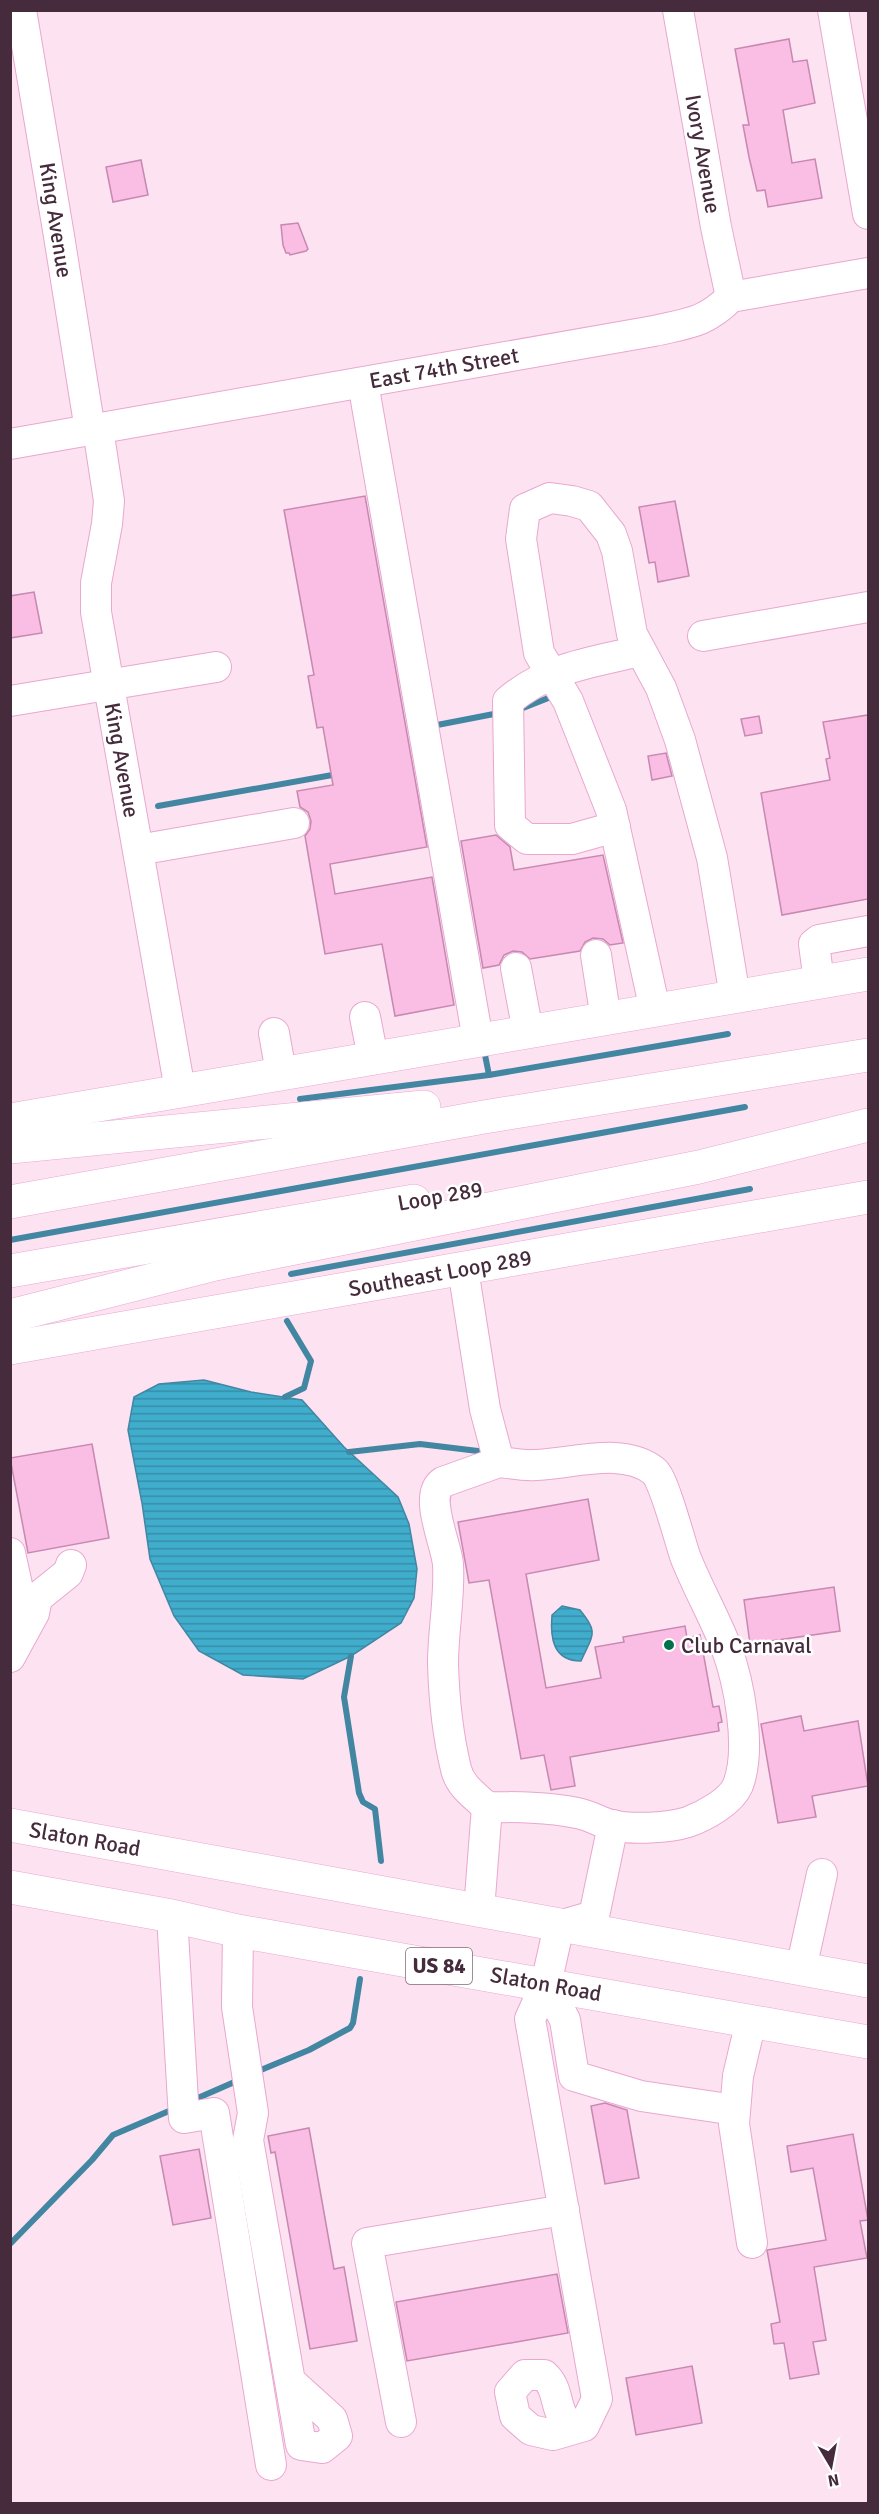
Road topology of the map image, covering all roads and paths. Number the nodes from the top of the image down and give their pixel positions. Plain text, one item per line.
1 (21, 10) edge
2 (678, 10) edge
3 (833, 10) edge
4 (868, 214) edge
5 (868, 273) edge
6 (731, 297) junction
7 (363, 382) junction
8 (94, 429) junction
9 (10, 444) edge
10 (868, 607) edge
11 (703, 636) dead end
12 (640, 651) junction
13 (216, 667) dead end
14 (551, 673) junction
15 (109, 685) junction
16 (10, 701) edge
17 (294, 823) dead end
18 (615, 827) junction
19 (138, 850) junction
20 (868, 931) edge
21 (596, 955) dead end
22 (516, 968) dead end
23 (868, 974) edge
24 (819, 982) junction
25 (735, 997) junction
26 (655, 1010) junction
27 (365, 1017) dead end
28 (606, 1019) junction
29 (528, 1032) junction
30 (274, 1033) dead end
31 (478, 1040) junction
32 (868, 1048) edge
33 (868, 1055) edge
34 (373, 1058) junction
35 (281, 1073) junction
36 (180, 1090) junction
37 (10, 1120) edge
38 (868, 1123) edge
39 (10, 1147) edge
40 (868, 1197) edge
41 (10, 1202) edge
42 (463, 1269) junction
43 (10, 1271) edge
44 (10, 1316) edge
45 (10, 1348) edge
46 (499, 1462) junction
47 (10, 1552) edge
48 (71, 1565) dead end
49 (26, 1626) junction
50 (10, 1657) edge
51 (487, 1807) junction
52 (10, 1825) edge
53 (613, 1826) junction
54 (822, 1874) dead end
55 (10, 1887) edge
56 (479, 1910) junction
57 (172, 1916) junction
58 (559, 1926) junction
59 (238, 1931) junction
60 (801, 1969) junction
61 (868, 1981) edge
62 (546, 1984) junction
63 (751, 2021) junction
64 (868, 2042) edge
65 (735, 2110) junction
66 (564, 2210) junction
67 (752, 2243) dead end
68 (290, 2381) dead end
69 (401, 2422) dead end
70 (579, 2427) dead end
71 (271, 2465) dead end

1 - 8 street, King Avenue
2 - 6 street, Ivory Avenue
3 - 4 street
5 - 6 street, East 74th Street
6 - 7 street, East 74th Street
7 - 8 street, East 74th Street
7 - 31 street
8 - 9 street, East 74th Street
8 - 15 street, King Avenue
10 - 11 street
12 - 14 street
12 - 14 street
12 - 25 street
13 - 15 street
14 - 18 street
14 - 18 street
15 - 16 street
15 - 19 street, King Avenue
17 - 19 street
18 - 26 street
19 - 36 street, King Avenue
20 - 24 street
21 - 28 street
22 - 29 street
23 - 24 main road
24 - 25 main road
25 - 26 main road
26 - 28 main road
27 - 34 street
28 - 29 main road
29 - 31 main road
30 - 35 street
31 - 34 main road
32 - 39 main road
33 - 41 main road
34 - 35 main road
35 - 36 main road
36 - 37 main road
38 - 43 main road, Loop 289
38 - 44 main road
40 - 42 main road, Southeast Loop 289
42 - 45 main road, Southeast Loop 289
42 - 46 street
46 - 51 street
46 - 53 street
47 - 49 street
48 - 49 street
49 - 50 street
51 - 53 street
51 - 56 street
52 - 56 main road, Slaton Road
53 - 58 street
54 - 60 street
55 - 57 main road, Slaton Road / US 84
56 - 58 main road, Slaton Road
57 - 59 main road, Slaton Road / US 84
57 - 71 street
58 - 60 main road, Slaton Road
58 - 62 street
59 - 62 main road, Slaton Road / US 84
59 - 68 street
60 - 61 main road, Slaton Road
62 - 63 main road, Slaton Road / US 84
62 - 65 street
62 - 66 street
63 - 64 main road, Slaton Road / US 84
63 - 65 street
65 - 67 street
66 - 69 street
66 - 70 street

